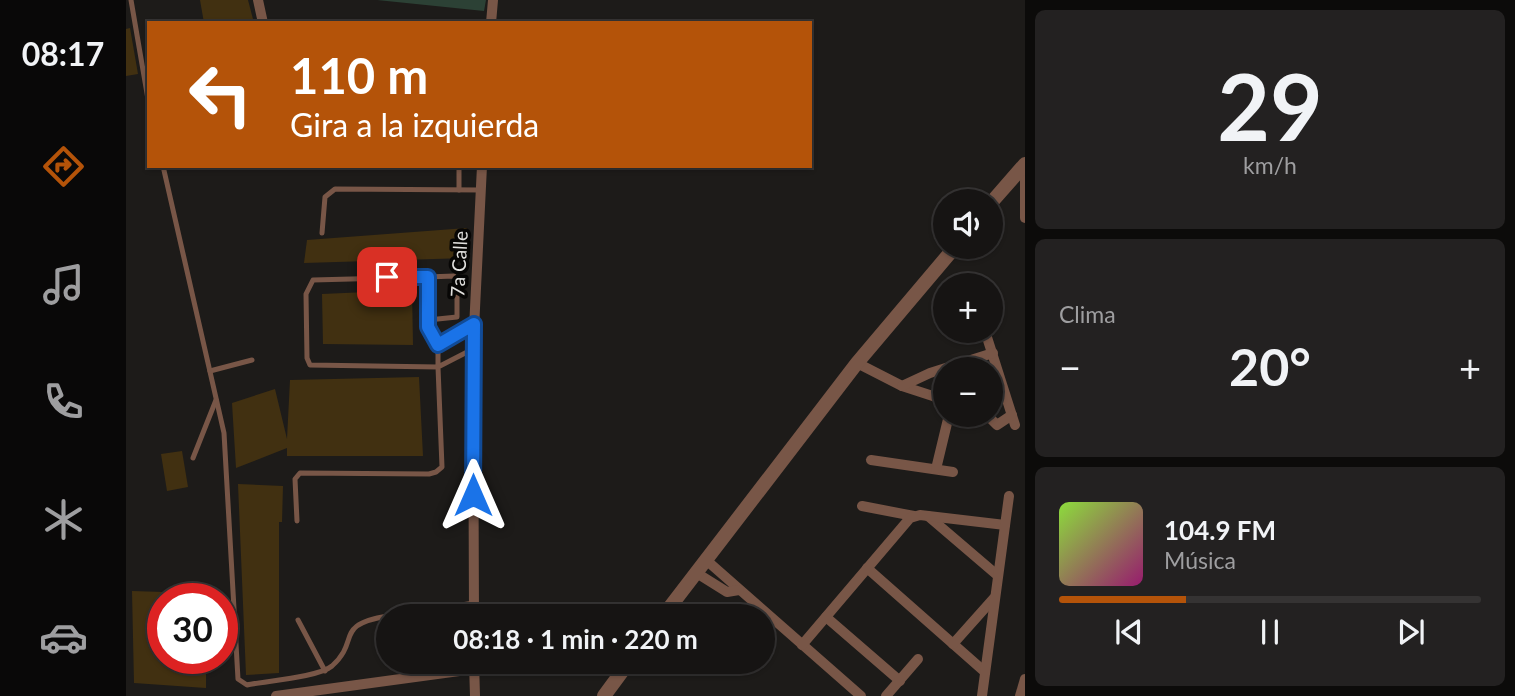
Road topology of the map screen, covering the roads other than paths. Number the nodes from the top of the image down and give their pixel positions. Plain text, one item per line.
1 (131, 0) edge
2 (258, 0) edge
3 (493, 0) edge
4 (490, 20) edge
5 (263, 21) edge
6 (147, 93) edge
7 (1025, 164) edge
8 (163, 168) edge
9 (460, 168) edge
10 (482, 168) edge
11 (1003, 189) edge
12 (459, 190) junction
13 (481, 190) junction
14 (1025, 218) edge
15 (322, 233) dead end
16 (945, 259) edge
17 (428, 277) junction
18 (428, 320) junction
19 (474, 324) junction
20 (989, 343) edge
21 (438, 345) junction
22 (473, 349) junction
23 (993, 353) junction
24 (252, 360) dead end
25 (857, 363) junction
26 (438, 367) junction
27 (210, 371) junction
28 (902, 386) junction
29 (933, 396) edge
30 (216, 400) junction
31 (1008, 402) junction
32 (1003, 405) edge
33 (1003, 423) edge
34 (946, 427) edge
35 (193, 458) dead end
36 (871, 460) dead end
37 (936, 469) junction
38 (953, 472) dead end
39 (1009, 496) dead end
40 (862, 506) dead end
41 (914, 516) junction
42 (928, 516) junction
43 (297, 521) dead end
44 (1005, 525) junction
45 (705, 559) junction
46 (867, 568) junction
47 (695, 572) junction
48 (997, 575) junction
49 (739, 590) junction
50 (994, 598) junction
51 (474, 603) joint
52 (468, 604) edge
53 (672, 604) edge
54 (826, 617) junction
55 (376, 618) edge
56 (298, 620) dead end
57 (953, 643) junction
58 (802, 645) junction
59 (918, 659) dead end
60 (325, 670) junction
61 (985, 672) junction
62 (417, 674) edge
63 (474, 674) edge
64 (620, 674) edge
65 (1025, 679) edge
66 (900, 681) junction
67 (276, 696) edge
68 (475, 696) edge
69 (604, 696) edge
70 (860, 696) edge
71 (886, 696) edge
72 (982, 696) edge
73 (1020, 696) edge

1 - 6 lane
2 - 5 street
3 - 4 street
7 - 11 street
7 - 14 street
8 - 27 lane
9 - 12 lane
10 - 13 street, 7a Calle
12 - 13 lane
12 - 15 lane
13 - 19 street, 7a Calle
16 - 25 street
17 - 18 lane
17 - 18 lane
17 - 26 lane
18 - 21 lane
19 - 21 lane
19 - 22 street, 7a Calle
20 - 23 street
21 - 26 lane
22 - 26 lane
22 - 51 street, 7a Calle
23 - 28 street
23 - 31 street
24 - 27 lane
25 - 28 street
25 - 45 street
26 - 43 lane
27 - 30 lane
28 - 29 street
30 - 35 lane
30 - 60 lane
31 - 32 street
31 - 33 street
34 - 37 street
36 - 37 street
37 - 38 street
39 - 44 street
40 - 41 street
41 - 42 street
41 - 46 street
42 - 44 street
42 - 48 street
44 - 48 street
45 - 47 street
45 - 49 street
46 - 54 street
46 - 57 street
47 - 49 street
47 - 53 street
48 - 50 street
49 - 58 street
50 - 57 street
50 - 61 street
51 - 52 lane
54 - 58 street
54 - 66 street
55 - 60 lane
56 - 60 lane
57 - 61 street
58 - 70 street
59 - 66 street
61 - 72 street
62 - 67 street
63 - 68 street
64 - 69 street
65 - 73 street
66 - 71 street

